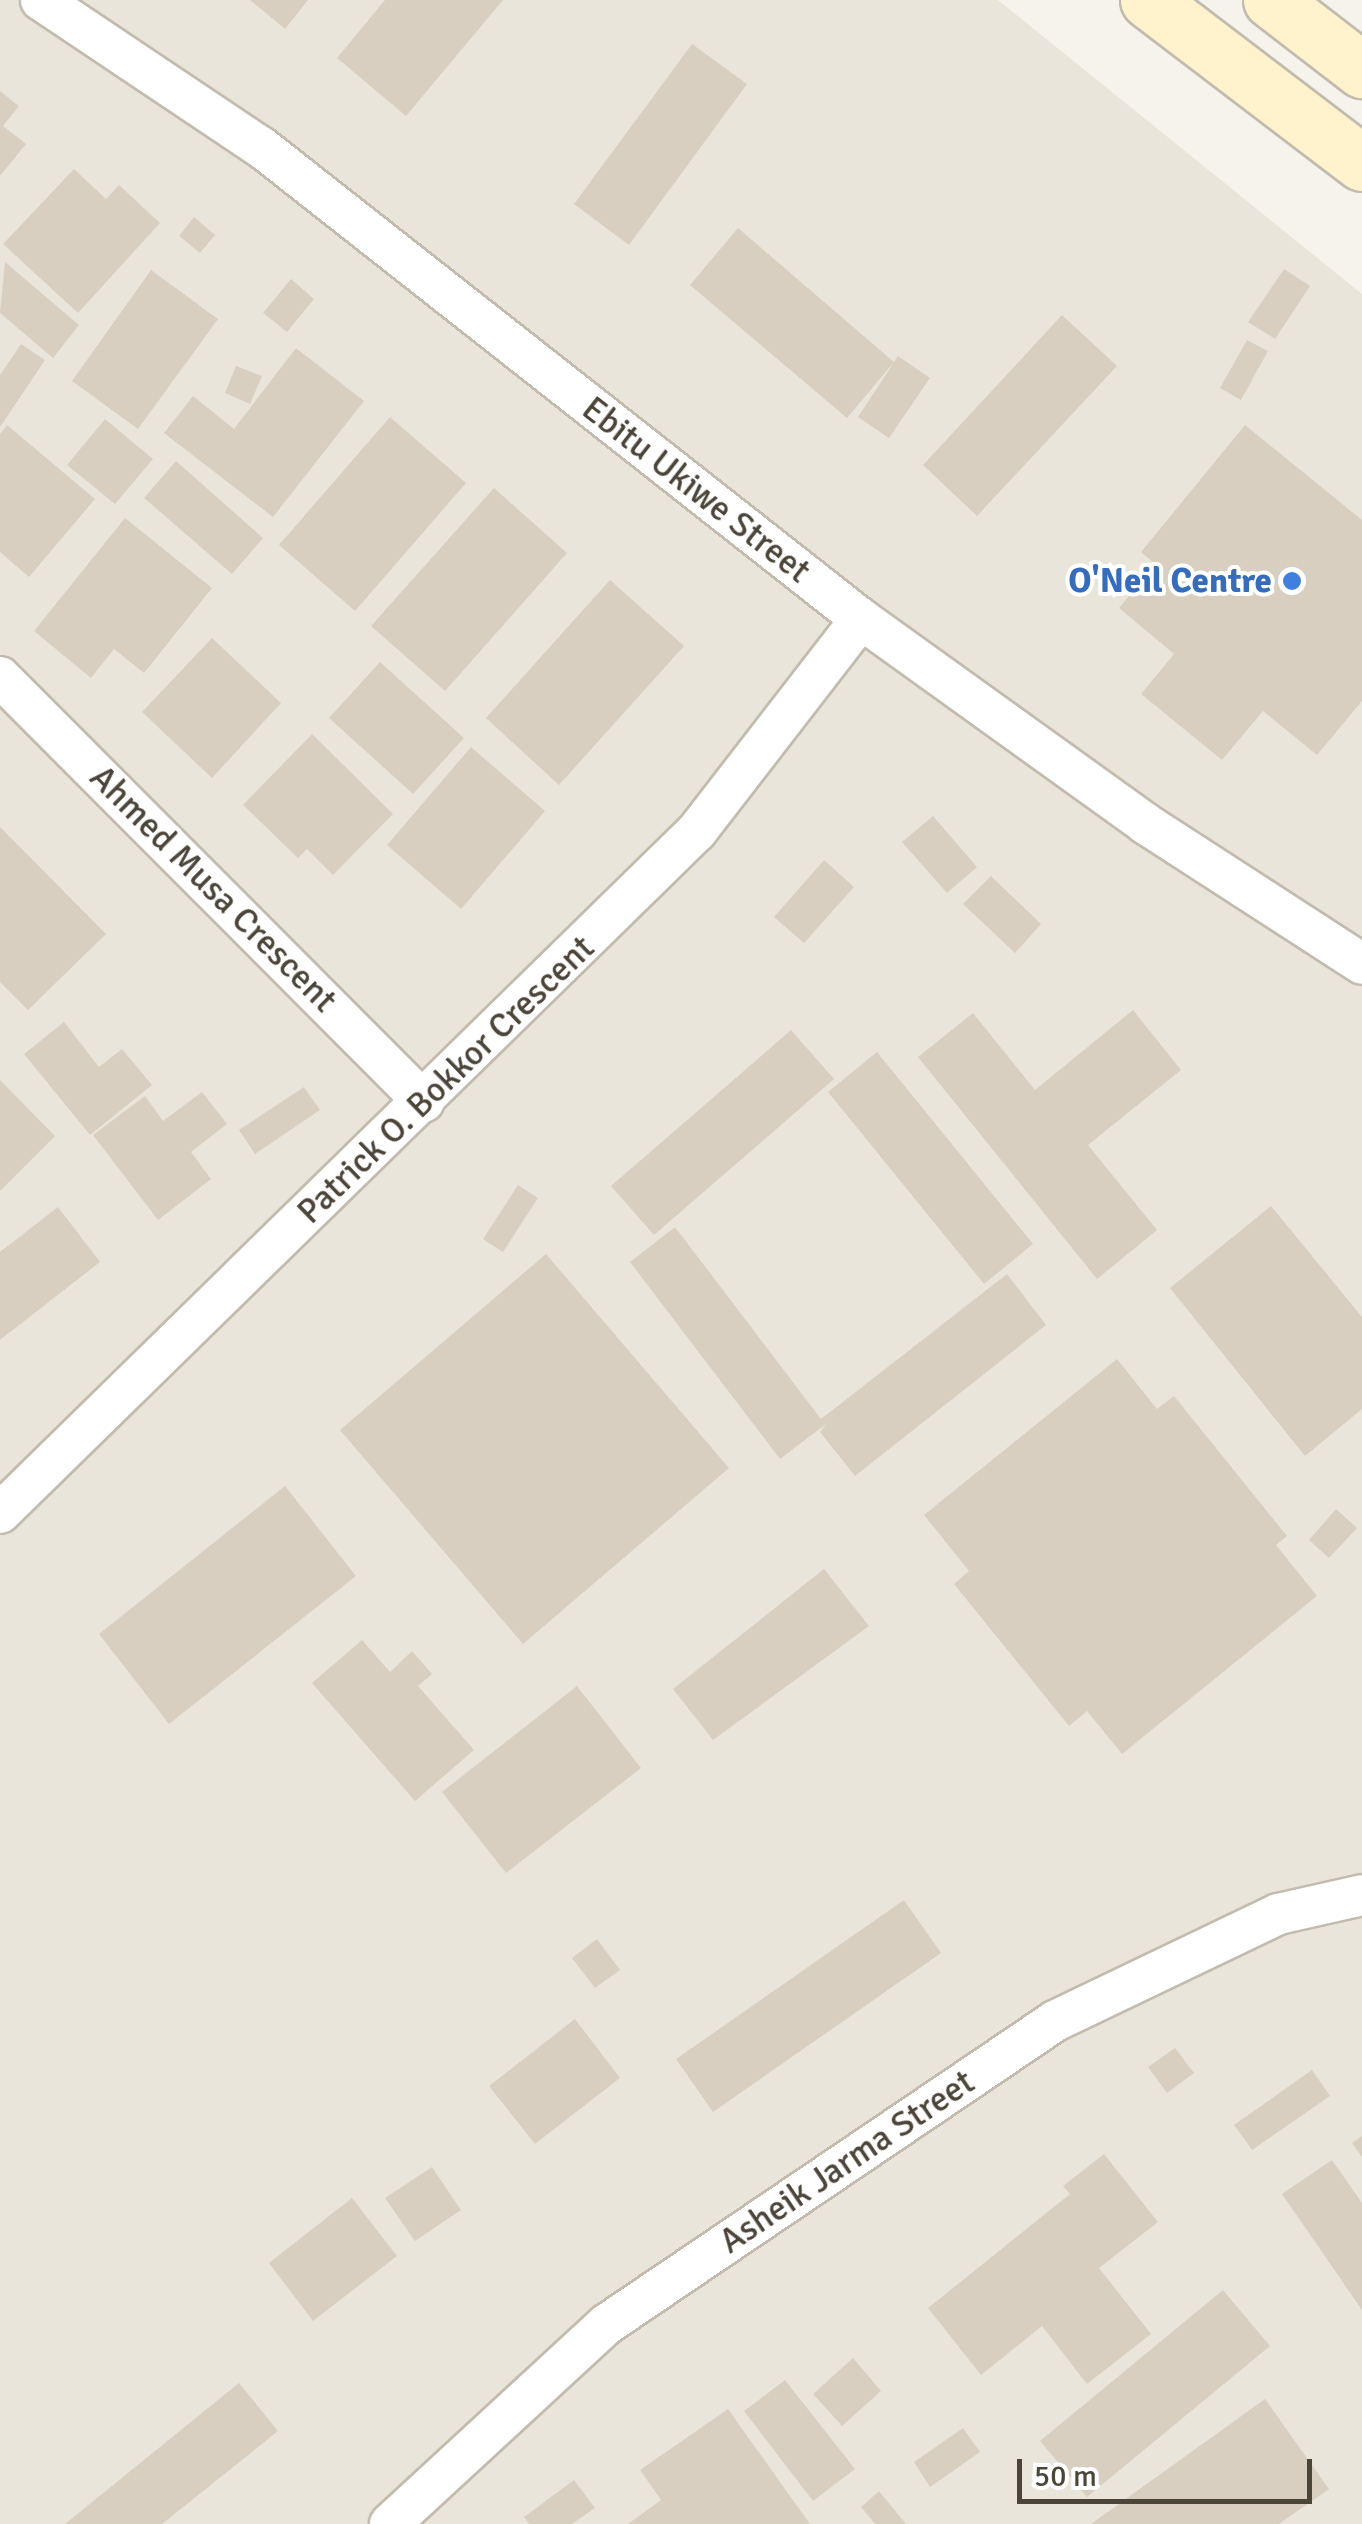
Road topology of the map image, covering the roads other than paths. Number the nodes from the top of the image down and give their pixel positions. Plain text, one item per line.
1 (41, 0) edge
2 (1148, 0) edge
3 (1271, 0) edge
4 (1362, 70) edge
5 (1362, 163) edge
6 (861, 619) junction
7 (0, 677) edge
8 (1362, 964) edge
9 (424, 1102) junction
10 (0, 1513) edge
11 (1362, 1895) edge
12 (390, 2524) edge

1 - 6 street, Ebitu Ukiwe Street
2 - 5 main road
3 - 4 main road
6 - 8 street, Ebitu Ukiwe Street
6 - 9 street, Patrick O. Bokkor Crescent
7 - 9 street, Ahmed Musa Crescent
9 - 10 street, Patrick O. Bokkor Crescent
11 - 12 street, Asheik Jarma Street

